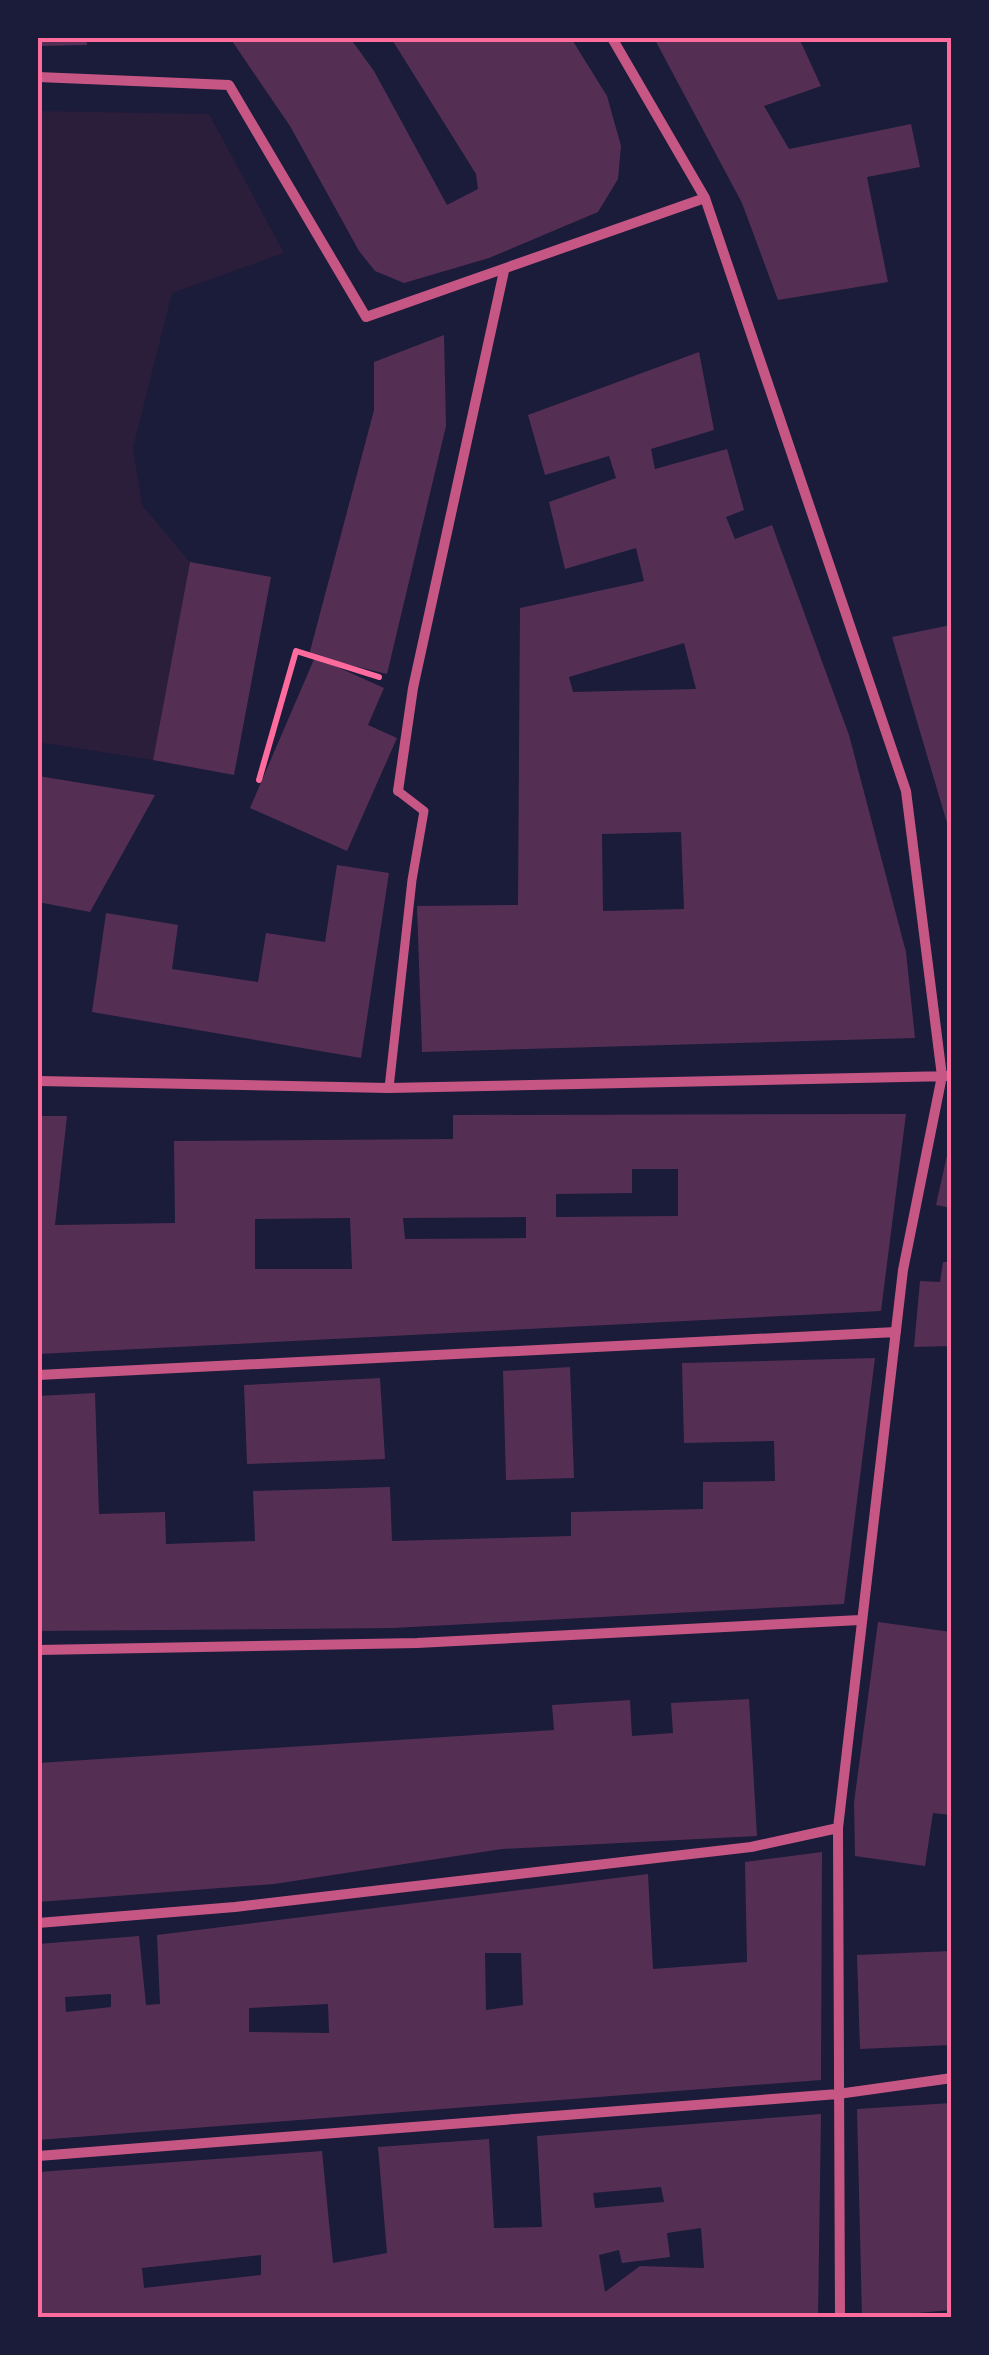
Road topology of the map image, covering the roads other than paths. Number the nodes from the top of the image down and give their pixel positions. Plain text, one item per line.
1 (612, 38) edge
2 (38, 77) edge
3 (705, 198) junction
4 (504, 271) junction
5 (398, 791) joint
6 (947, 1076) edge
7 (38, 1081) edge
8 (389, 1088) junction
9 (896, 1332) junction
10 (38, 1376) edge
11 (860, 1620) junction
12 (38, 1650) edge
13 (838, 1828) junction
14 (38, 1924) edge
15 (952, 2078) edge
16 (838, 2094) junction
17 (38, 2156) edge
18 (840, 2318) edge

1 - 3 street
2 - 4 street
3 - 4 street
3 - 6 street
4 - 5 street
5 - 8 street
6 - 8 street
6 - 9 street
7 - 8 street
9 - 10 street
9 - 11 street
11 - 12 street
11 - 13 street
13 - 14 street
13 - 16 street
15 - 16 street
16 - 17 street
16 - 18 street

